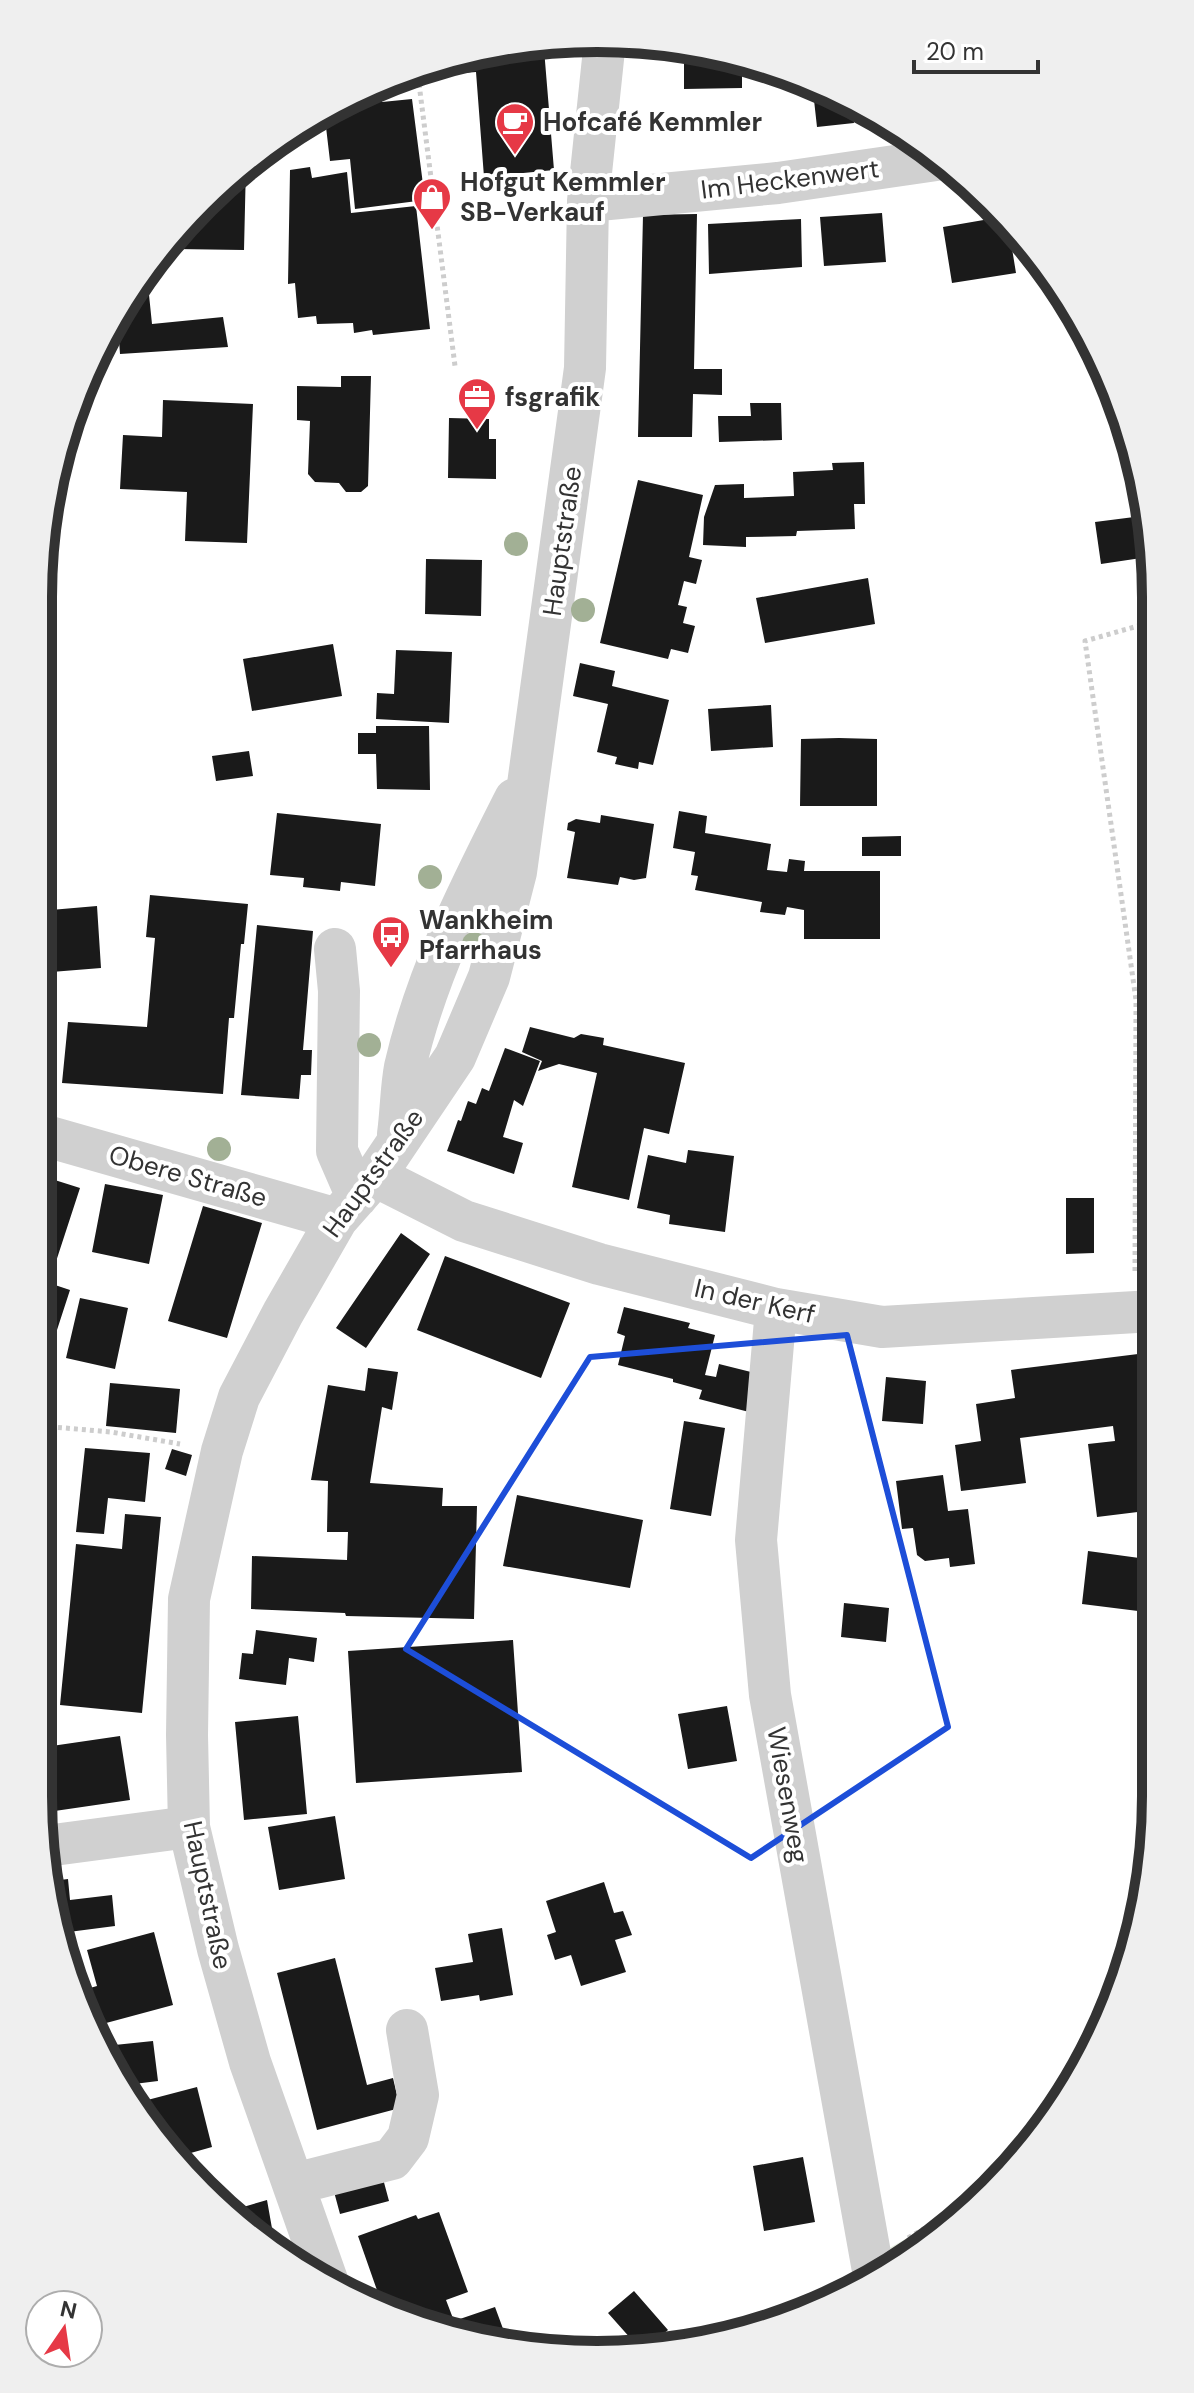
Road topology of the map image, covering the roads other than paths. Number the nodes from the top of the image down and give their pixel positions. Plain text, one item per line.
1 (604, 52) edge
2 (924, 162) edge
3 (588, 201) junction
4 (335, 949) dead end
5 (52, 1135) edge
6 (356, 1197) junction
7 (776, 1309) junction
8 (1142, 1312) edge
9 (189, 1827) junction
10 (54, 1845) edge
11 (407, 2030) dead end
12 (294, 2184) junction
13 (323, 2267) edge
14 (873, 2267) edge

1 - 3 street, Hauptstraße
2 - 3 street, Im Heckenwert
3 - 6 street, Hauptstraße
4 - 6 street
5 - 6 street, Obere Straße
6 - 7 street, In der Kerf
6 - 9 street, Hauptstraße
7 - 8 street, In der Kerf
7 - 14 street, Wiesenweg
9 - 10 street
9 - 12 street, Hauptstraße
11 - 12 street
12 - 13 street, Hauptstraße

